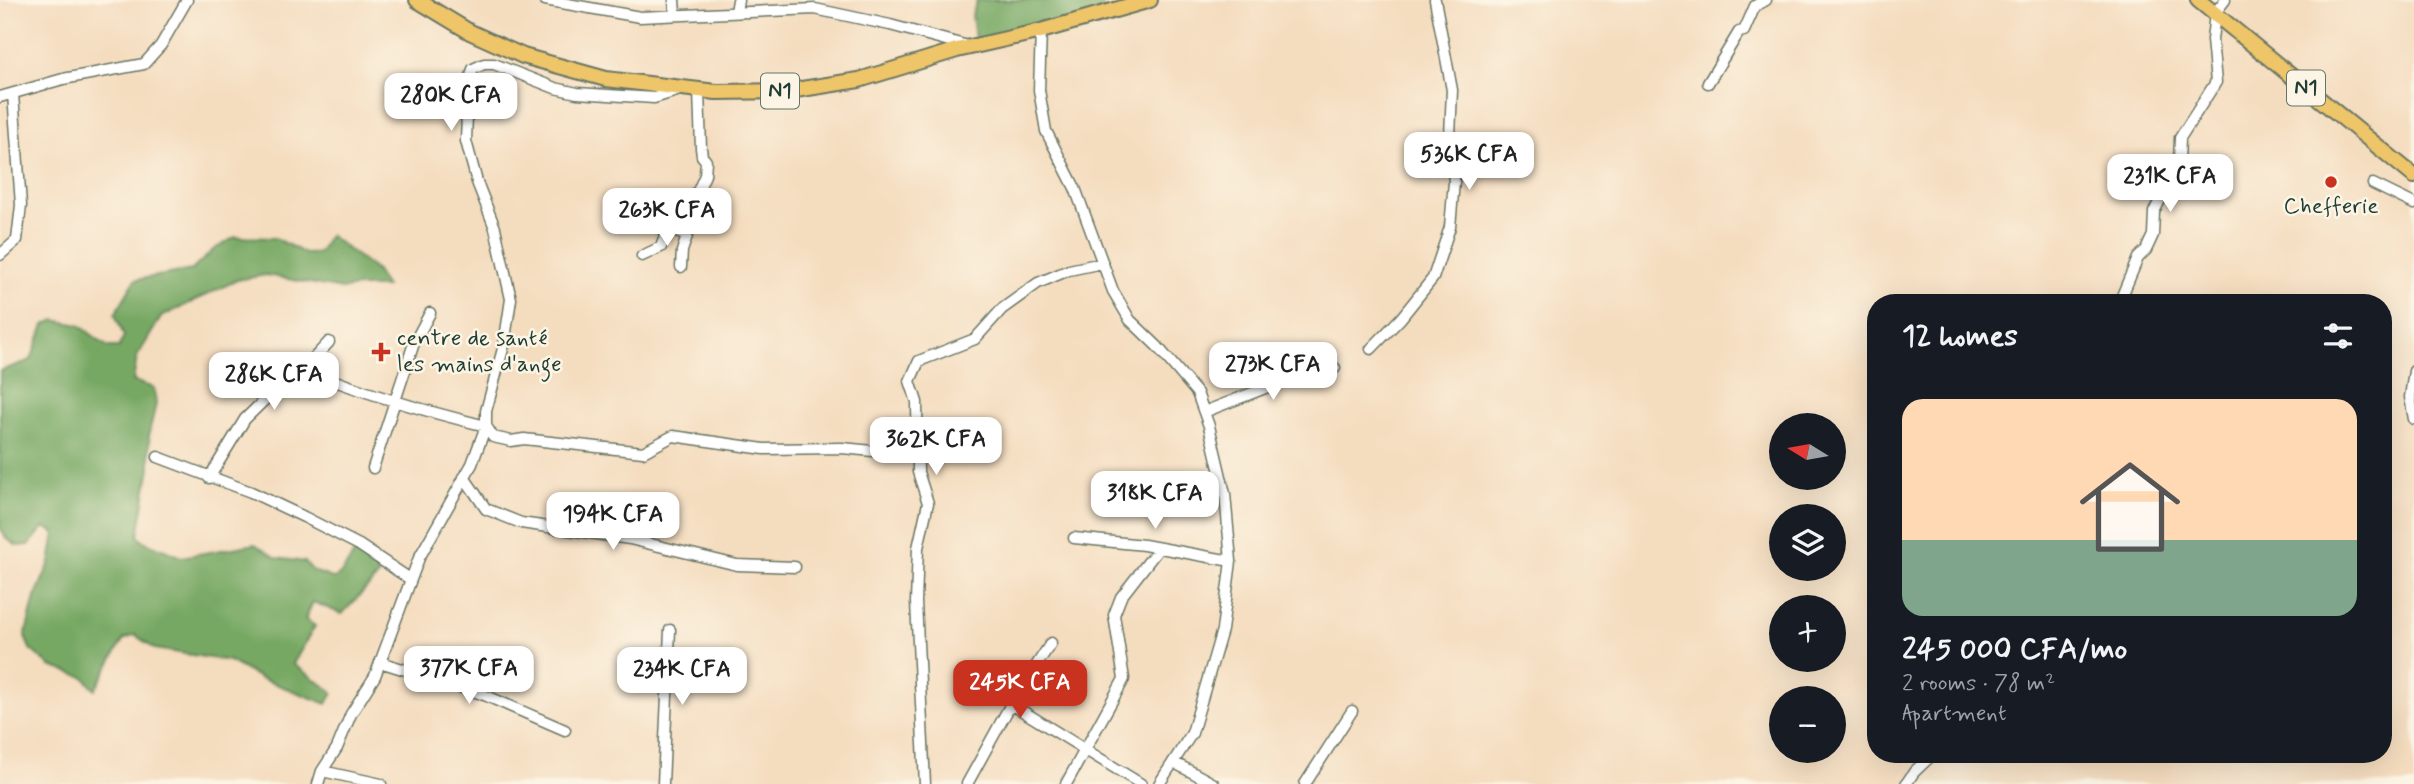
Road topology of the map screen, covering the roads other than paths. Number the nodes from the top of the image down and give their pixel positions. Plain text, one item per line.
1 (187, 0) edge
2 (417, 0) edge
3 (545, 0) edge
4 (674, 0) edge
5 (738, 0) edge
6 (1150, 0) edge
7 (1435, 0) edge
8 (1766, 0) edge
9 (2198, 0) edge
10 (2225, 0) edge
11 (736, 12) junction
12 (2215, 13) junction
13 (675, 15) junction
14 (1041, 31) junction
15 (972, 47) junction
16 (1708, 83) dead end
17 (684, 89) junction
18 (699, 91) junction
19 (13, 94) junction
20 (0, 97) edge
21 (2414, 176) edge
22 (2373, 184) dead end
23 (2414, 204) edge
24 (687, 236) junction
25 (0, 255) edge
26 (642, 256) dead end
27 (1102, 263) junction
28 (681, 267) dead end
29 (2124, 294) edge
30 (430, 313) dead end
31 (329, 342) dead end
32 (1371, 349) dead end
33 (1335, 368) dead end
34 (304, 369) junction
35 (2414, 371) edge
36 (396, 401) junction
37 (1204, 412) junction
38 (2414, 419) edge
39 (918, 423) junction
40 (486, 426) junction
41 (158, 457) dead end
42 (373, 468) dead end
43 (464, 477) junction
44 (209, 478) junction
45 (1074, 538) dead end
46 (1159, 548) junction
47 (1231, 561) junction
48 (795, 566) dead end
49 (410, 579) junction
50 (670, 629) dead end
51 (1051, 643) dead end
52 (380, 662) junction
53 (1011, 704) junction
54 (1352, 711) dead end
55 (565, 730) dead end
56 (1084, 751) junction
57 (1173, 762) junction
58 (1924, 763) edge
59 (322, 771) junction
60 (318, 784) edge
61 (381, 784) edge
62 (663, 784) edge
63 (925, 784) edge
64 (967, 784) edge
65 (1066, 784) edge
66 (1141, 784) edge
67 (1159, 784) edge
68 (1214, 784) edge
69 (1305, 784) edge
70 (1906, 784) edge

1 - 19 street
2 - 17 highway, N1
3 - 13 street
4 - 13 street
5 - 11 street
6 - 14 highway, N1
7 - 32 street
8 - 16 street
9 - 12 highway, N1
10 - 12 street
11 - 13 street
11 - 15 street
12 - 21 highway, N1
12 - 29 street
14 - 15 highway, N1
14 - 27 street
15 - 18 highway, N1
17 - 18 highway, N1
17 - 40 street
18 - 24 street
19 - 20 street
19 - 25 street
22 - 23 street
24 - 26 street
24 - 28 street
27 - 37 street
27 - 39 street
30 - 36 street
31 - 34 street
33 - 37 street
34 - 36 street
34 - 44 street
35 - 38 street
36 - 40 street
36 - 42 street
37 - 47 street
39 - 40 street
39 - 63 street
40 - 43 street
41 - 44 street
43 - 48 street
43 - 49 street
44 - 49 street
45 - 46 street
46 - 47 street
46 - 56 street
47 - 57 street
49 - 52 street
50 - 62 street
51 - 53 street
52 - 55 street
52 - 59 street
53 - 56 street
53 - 64 street
54 - 69 street
56 - 65 street
56 - 66 street
57 - 67 street
57 - 68 street
58 - 70 street
59 - 60 street
59 - 61 street

